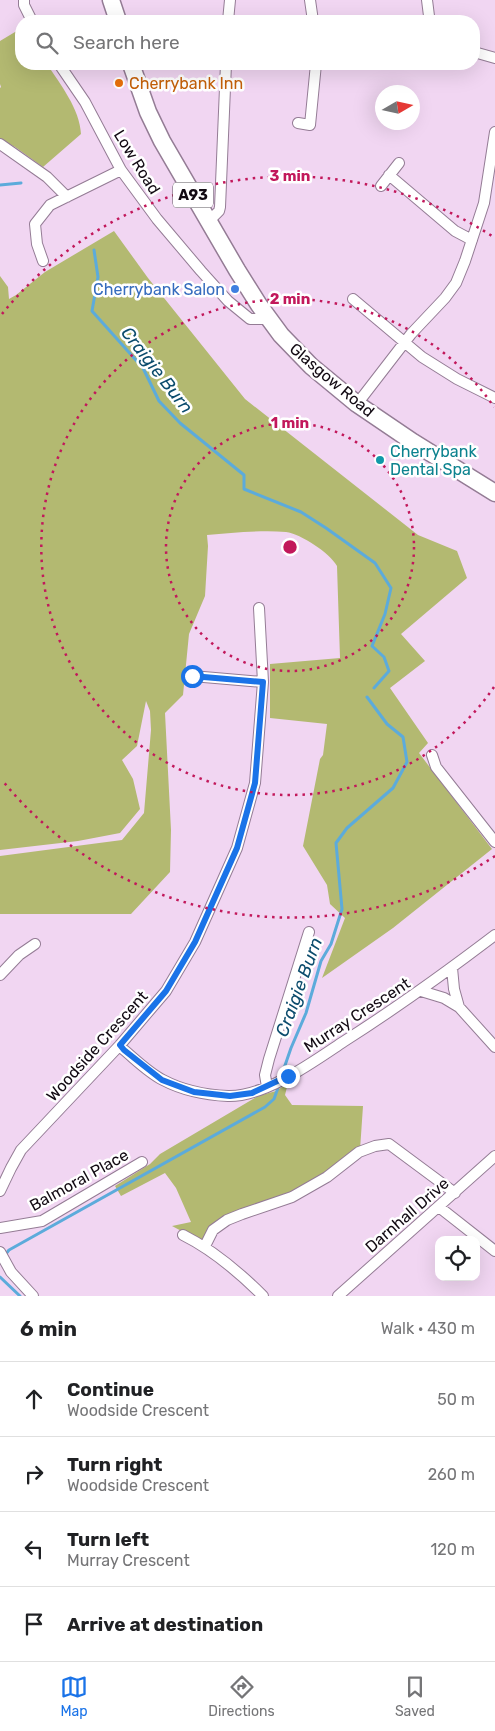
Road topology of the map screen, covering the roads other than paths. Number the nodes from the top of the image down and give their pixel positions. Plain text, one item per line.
1 (24, 0) edge
2 (111, 0) edge
3 (230, 0) edge
4 (310, 0) edge
5 (427, 0) edge
6 (29, 15) edge
7 (116, 15) edge
8 (229, 15) edge
9 (312, 15) edge
10 (429, 15) edge
11 (480, 54) edge
12 (495, 58) edge
13 (63, 70) edge
14 (133, 70) edge
15 (226, 70) edge
16 (315, 70) edge
17 (298, 123) dead end
18 (495, 132) edge
19 (0, 144) edge
20 (399, 163) dead end
21 (121, 170) junction
22 (389, 175) junction
23 (381, 186) dead end
24 (67, 197) junction
25 (208, 222) junction
26 (472, 240) junction
27 (43, 261) dead end
28 (353, 299) dead end
29 (269, 319) junction
30 (404, 343) junction
31 (495, 398) edge
32 (357, 404) junction
33 (495, 493) edge
34 (259, 608) dead end
35 (192, 676) dead end
36 (263, 682) junction
37 (432, 755) dead end
38 (495, 842) edge
39 (310, 932) dead end
40 (495, 936) edge
41 (36, 944) dead end
42 (452, 968) junction
43 (0, 974) edge
44 (421, 991) junction
45 (459, 1008) junction
46 (120, 1045) junction
47 (495, 1047) edge
48 (271, 1085) junction
49 (495, 1156) edge
50 (142, 1162) dead end
51 (0, 1191) edge
52 (455, 1193) junction
53 (439, 1207) junction
54 (0, 1228) edge
55 (183, 1235) dead end
56 (205, 1246) junction
57 (495, 1251) edge
58 (0, 1254) edge
59 (33, 1296) edge
60 (263, 1296) edge
61 (338, 1296) edge

1 - 6 street
2 - 7 main road
3 - 8 street
4 - 9 street
5 - 10 street
11 - 12 street
13 - 21 street, Low Road
14 - 25 main road, Glasgow Road / A93
15 - 25 street
16 - 17 street
18 - 26 street
19 - 24 street
20 - 22 street
21 - 24 street
21 - 29 street, Low Road
22 - 23 street
22 - 26 street
24 - 27 street
25 - 29 main road, Glasgow Road / A93
26 - 30 street
28 - 30 street
29 - 32 main road, Glasgow Road / A93
30 - 31 street
30 - 32 street
32 - 33 main road, Glasgow Road / A93
34 - 36 street, Woodside Crescent
35 - 36 street
36 - 46 street, Woodside Crescent
37 - 38 street
39 - 48 street
40 - 42 street, Murray Crescent
41 - 43 street
42 - 44 street, Murray Crescent
42 - 45 street
44 - 45 street
44 - 48 street, Murray Crescent
45 - 47 street
46 - 48 street, Murray Crescent
46 - 51 street, Woodside Crescent
49 - 52 street, Darnhall Drive
50 - 54 street, Balmoral Place
52 - 53 street, Darnhall Drive
52 - 56 street
53 - 57 street
53 - 61 street, Darnhall Drive
55 - 56 street
56 - 60 street
58 - 59 street

